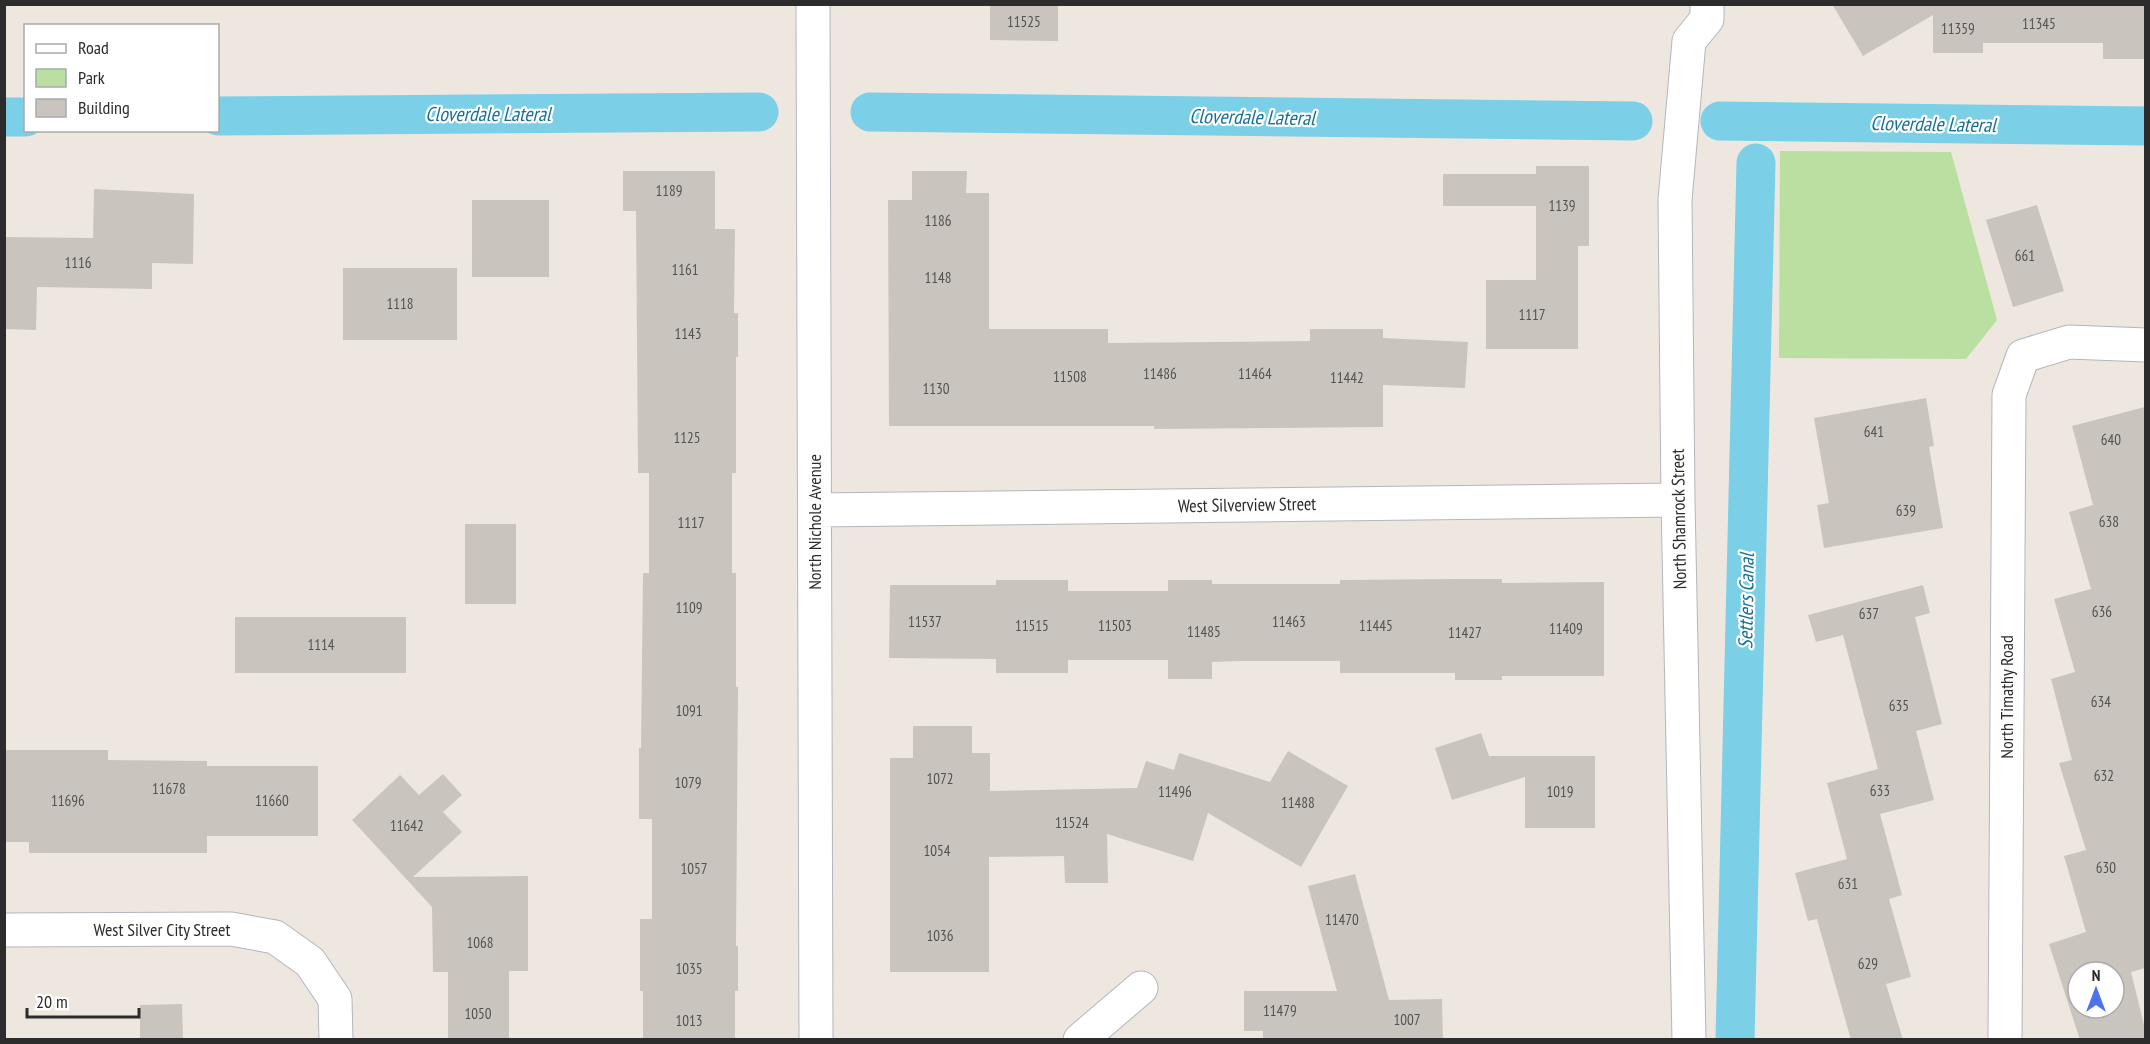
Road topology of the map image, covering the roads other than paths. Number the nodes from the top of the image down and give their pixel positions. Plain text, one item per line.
1 (813, 4) edge
2 (1707, 4) edge
3 (2145, 345) edge
4 (1678, 500) junction
5 (815, 510) junction
6 (4, 930) edge
7 (1141, 988) dead end
8 (336, 1040) edge
9 (816, 1040) edge
10 (1080, 1040) edge
11 (1689, 1040) edge
12 (2005, 1040) edge

1 - 5 street, North Nichole Avenue
2 - 4 street, North Shamrock Street
3 - 12 street, North Timathy Road
4 - 5 street, West Silverview Street
4 - 11 street, North Shamrock Street
5 - 9 street, North Nichole Avenue
6 - 8 street, West Silver City Street
7 - 10 street

